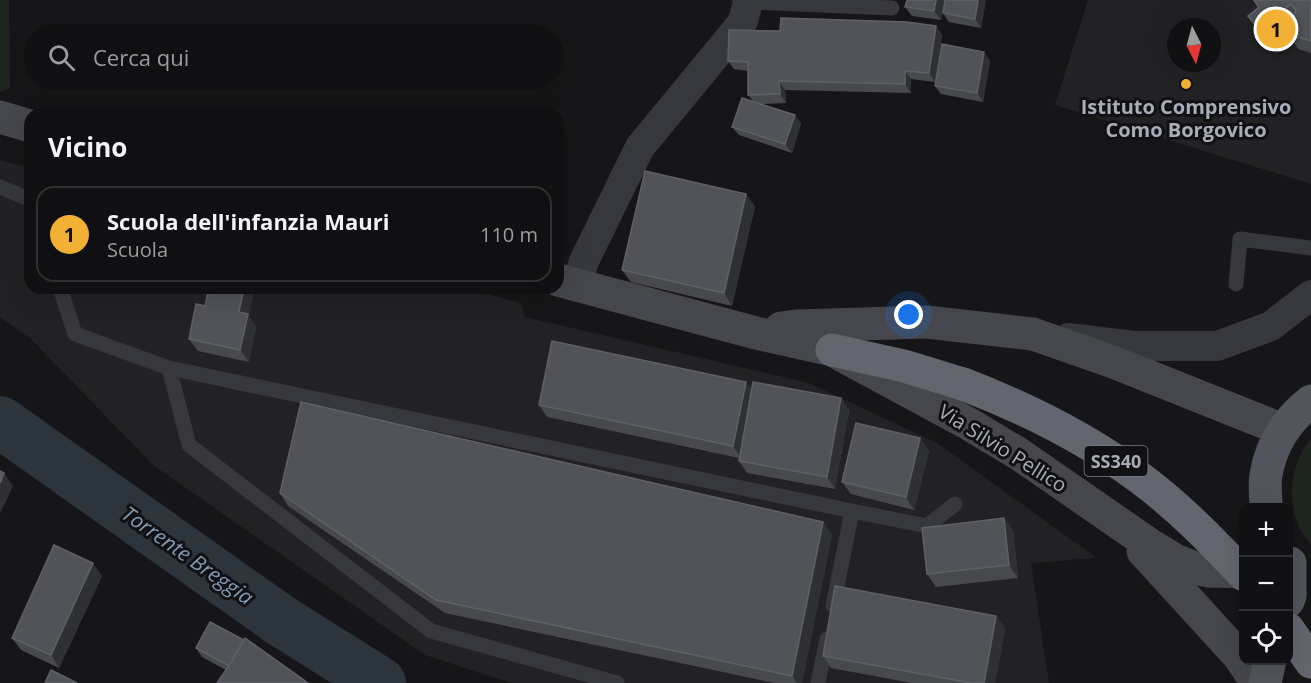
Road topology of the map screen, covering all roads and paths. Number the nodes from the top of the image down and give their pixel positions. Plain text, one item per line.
1 (748, 1) edge
2 (892, 8) dead end
3 (0, 117) edge
4 (24, 124) edge
5 (0, 187) edge
6 (24, 197) edge
7 (1311, 248) edge
8 (567, 283) edge
9 (1236, 284) dead end
10 (62, 294) edge
11 (1311, 295) edge
12 (756, 333) junction
13 (1033, 334) junction
14 (832, 350) junction
15 (170, 368) junction
16 (1311, 401) edge
17 (1283, 430) junction
18 (1266, 503) edge
19 (955, 504) dead end
20 (852, 511) junction
21 (1118, 523) junction
22 (1239, 568) edge
23 (1239, 573) edge
24 (1311, 626) edge
25 (1293, 636) edge
26 (1311, 662) edge
27 (1270, 666) edge
28 (617, 683) edge
29 (818, 683) edge

1 - 2 lane
1 - 8 street
3 - 4 main road
5 - 6 lane
7 - 9 lane
8 - 12 main road, Via Silvio Pellico
10 - 15 lane
11 - 13 street
12 - 13 main road, Via Silvio Pellico
12 - 14 main road, Via Silvio Pellico
13 - 17 main road, Via Silvio Pellico
14 - 21 main road, Via Silvio Pellico
14 - 22 highway, SS340, bridge
15 - 20 lane
15 - 28 lane
16 - 17 main road
17 - 18 main road
19 - 20 lane
20 - 29 lane
21 - 23 main road, Via Silvio Pellico
21 - 27 main road
24 - 27 main road
25 - 26 highway, bridge

